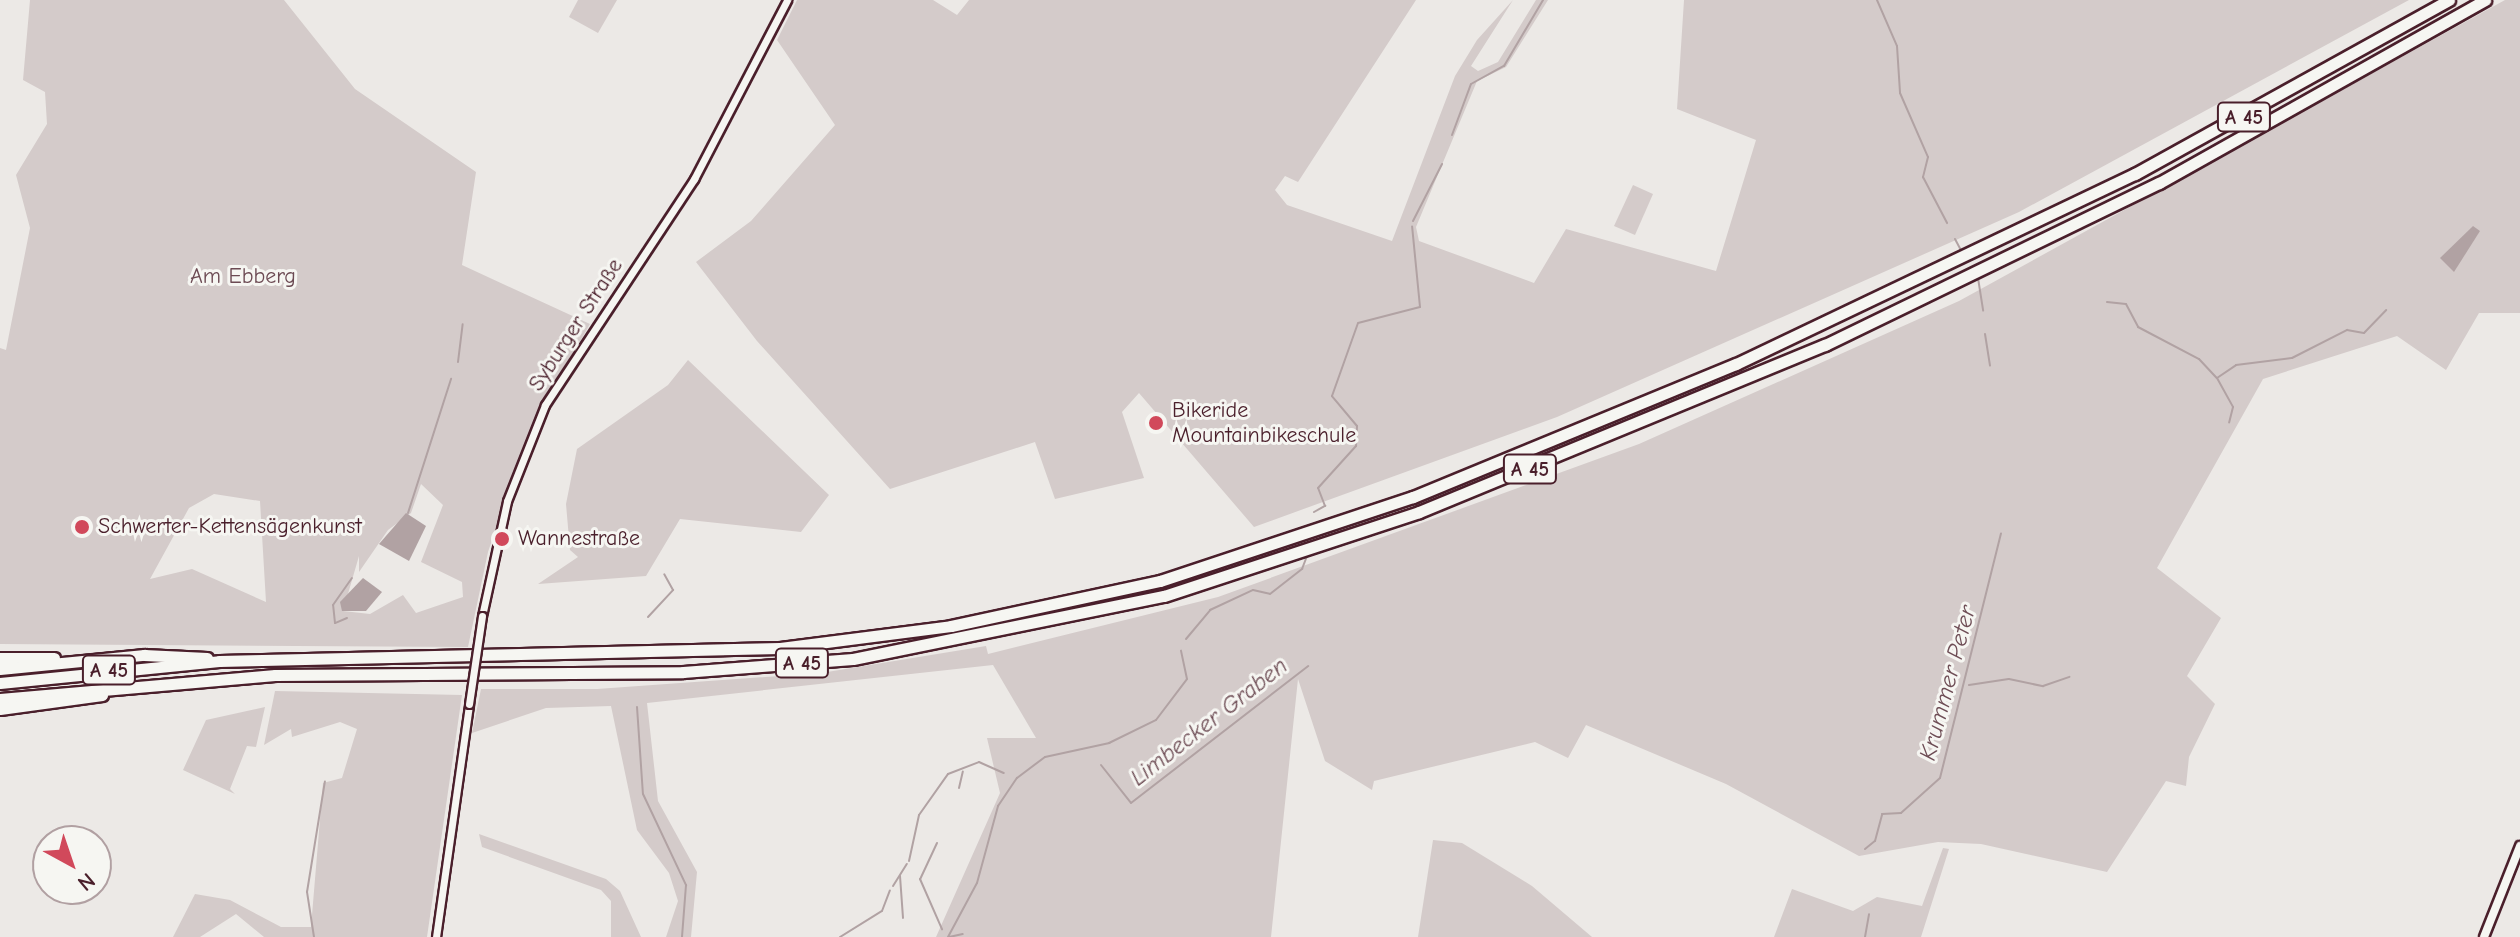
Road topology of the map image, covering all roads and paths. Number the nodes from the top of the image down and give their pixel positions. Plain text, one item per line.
1 (787, 0) edge
2 (2449, 0) edge
3 (2485, 0) edge
4 (0, 658) edge
5 (74, 659) junction
6 (219, 661) junction
7 (0, 669) edge
8 (434, 674) junction
9 (0, 683) edge
10 (0, 699) edge
11 (0, 710) edge
12 (2520, 846) edge
13 (436, 937) edge
14 (2484, 937) edge

1 - 13 street, Syburger Straße, bridge
2 - 6 highway, A 45
3 - 8 highway, A 45
4 - 5 highway
5 - 6 highway
5 - 7 highway
6 - 9 highway, A 45
8 - 10 highway, A 45
8 - 11 highway
12 - 14 main road

